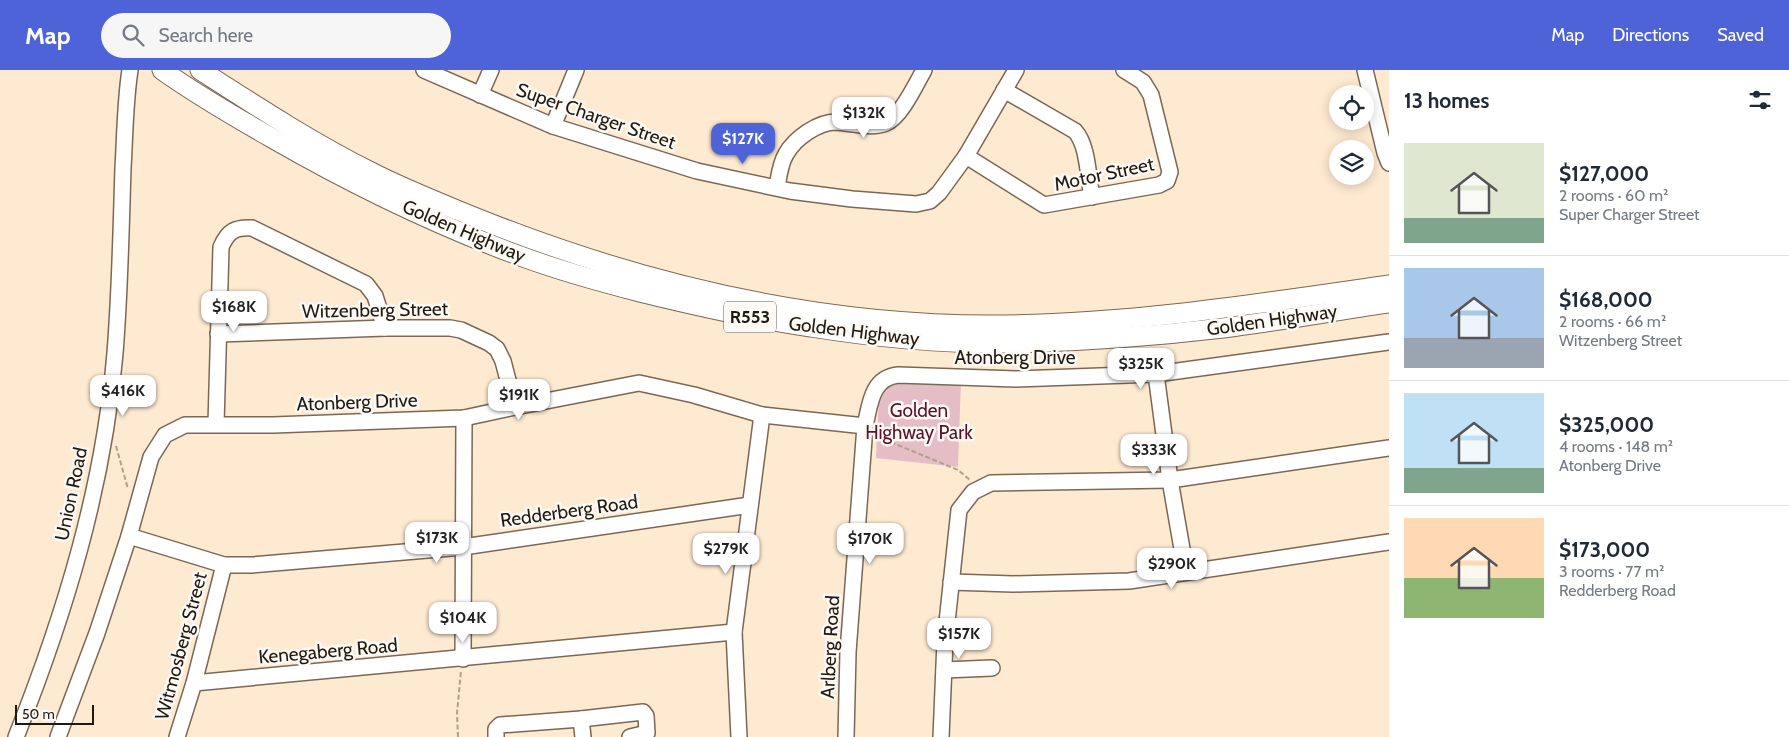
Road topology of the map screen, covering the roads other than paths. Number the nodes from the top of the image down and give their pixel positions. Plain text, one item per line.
1 (130, 70) edge
2 (162, 70) edge
3 (200, 70) edge
4 (424, 70) edge
5 (491, 70) edge
6 (576, 70) edge
7 (924, 70) edge
8 (1016, 70) edge
9 (1124, 70) edge
10 (1366, 70) edge
11 (1004, 90) junction
12 (480, 95) junction
13 (553, 126) junction
14 (966, 156) junction
15 (1389, 163) edge
16 (777, 187) junction
17 (1092, 197) junction
18 (1389, 285) edge
19 (1389, 303) edge
20 (386, 328) junction
21 (218, 334) junction
22 (1389, 342) edge
23 (1156, 374) junction
24 (880, 382) joint
25 (515, 407) junction
26 (762, 415) junction
27 (464, 418) junction
28 (216, 424) junction
29 (865, 432) junction
30 (1389, 448) edge
31 (1170, 480) junction
32 (750, 505) junction
33 (129, 536) junction
34 (1389, 542) edge
35 (463, 547) junction
36 (224, 565) junction
37 (1186, 572) junction
38 (950, 582) junction
39 (734, 632) junction
40 (462, 659) junction
41 (992, 668) dead end
42 (944, 670) junction
43 (194, 683) junction
44 (581, 719) junction
45 (16, 737) edge
46 (58, 737) edge
47 (177, 737) edge
48 (496, 737) edge
49 (583, 737) edge
50 (630, 737) edge
51 (739, 737) edge
52 (846, 737) edge
53 (941, 737) edge

1 - 45 street, Union Road
2 - 19 main road, Golden Highway / R553
3 - 18 main road, Golden Highway / R553
4 - 12 street, Super Charger Street
5 - 12 street
6 - 13 street
7 - 16 street
8 - 11 street, Super Charger Street
9 - 17 street, Motor Street
10 - 15 street
11 - 14 street, Super Charger Street
11 - 17 street
12 - 13 street, Super Charger Street
13 - 16 street, Super Charger Street
14 - 16 street, Super Charger Street
14 - 17 street, Motor Street
20 - 21 street, Witzenberg Street
20 - 21 street
20 - 25 street, Witzenberg Street
21 - 28 street
22 - 23 street, Atonberg Drive
23 - 24 street, Atonberg Drive
23 - 31 street
24 - 29 street, Arlberg Road
25 - 26 street, Atonberg Drive
25 - 27 street, Atonberg Drive
26 - 29 street, Atonberg Drive
26 - 32 street
27 - 28 street, Atonberg Drive
27 - 35 street
28 - 33 street, Atonberg Drive
29 - 52 street, Arlberg Road
30 - 31 street
31 - 37 street
31 - 38 street
32 - 35 street, Redderberg Road
32 - 39 street
33 - 36 street, Redderberg Road
33 - 46 street, Atonberg Drive
34 - 37 street
35 - 36 street, Redderberg Road
35 - 40 street
36 - 43 street, Witmosberg Street
37 - 38 street
38 - 42 street
39 - 40 street, Kenegaberg Road
39 - 51 street
40 - 43 street, Kenegaberg Road
41 - 42 street
42 - 53 street
43 - 47 street, Witmosberg Street
44 - 48 street
44 - 49 street
44 - 50 street

